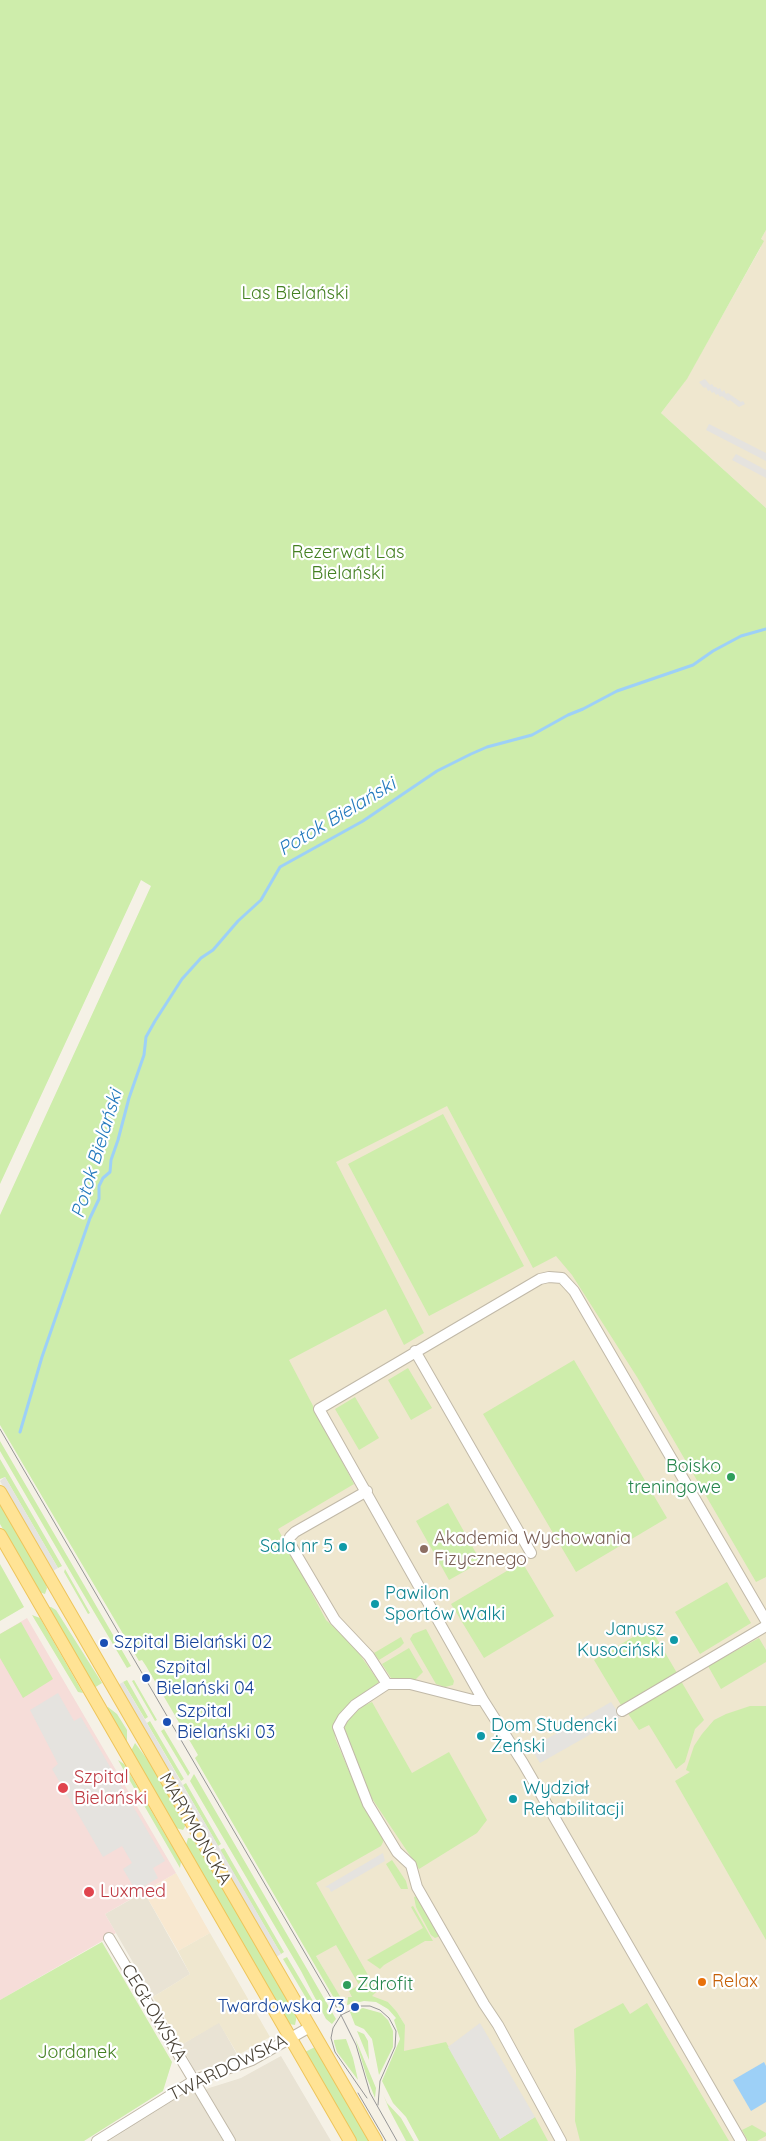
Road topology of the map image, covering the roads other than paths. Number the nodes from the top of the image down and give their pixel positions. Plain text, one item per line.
1 (415, 1351) junction
2 (367, 1491) junction
3 (0, 1492) edge
4 (0, 1535) edge
5 (530, 1553) dead end
6 (766, 1621) edge
7 (766, 1626) edge
8 (387, 1684) junction
9 (483, 1700) junction
10 (98, 1703) junction
11 (622, 1711) dead end
12 (133, 1721) junction
13 (125, 1750) junction
14 (195, 1828) junction
15 (177, 1840) junction
16 (109, 1938) dead end
17 (310, 2027) junction
18 (291, 2038) junction
19 (195, 2080) junction
20 (97, 2141) edge
21 (230, 2141) edge
22 (350, 2141) edge
23 (376, 2141) edge
24 (561, 2141) edge
25 (741, 2141) edge

1 - 2 street
1 - 5 street
1 - 6 street
2 - 8 street
2 - 9 street
3 - 12 main road, MARYMONCKA
4 - 10 main road, MARYMONCKA
7 - 11 street
8 - 9 street
8 - 24 street
9 - 25 street
10 - 12 main road
10 - 13 main road, MARYMONCKA
12 - 13 main road
12 - 14 main road, MARYMONCKA
13 - 15 main road, MARYMONCKA
14 - 15 main road
14 - 17 main road, MARYMONCKA
15 - 18 main road, MARYMONCKA
16 - 19 street, CEGŁOWSKA
17 - 18 street, TWARDOWSKA
17 - 23 main road, MARYMONCKA
18 - 19 street, TWARDOWSKA
18 - 22 main road, MARYMONCKA
19 - 20 street, TWARDOWSKA
19 - 21 street, CEGŁOWSKA

